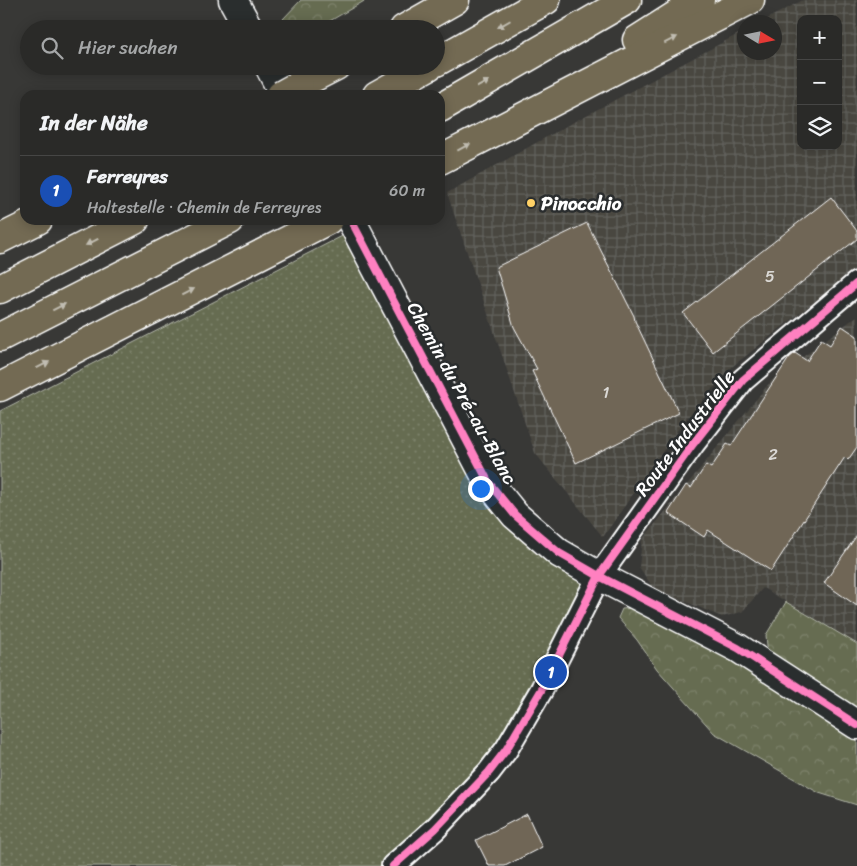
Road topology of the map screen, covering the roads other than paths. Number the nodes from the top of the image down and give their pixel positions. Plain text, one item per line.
1 (234, 0) edge
2 (455, 0) edge
3 (546, 0) edge
4 (627, 0) edge
5 (700, 0) edge
6 (750, 0) edge
7 (244, 20) edge
8 (420, 20) edge
9 (445, 57) edge
10 (276, 75) edge
11 (319, 75) edge
12 (413, 75) edge
13 (287, 90) edge
14 (292, 90) edge
15 (385, 90) edge
16 (445, 105) edge
17 (488, 134) junction
18 (445, 157) edge
19 (28, 225) edge
20 (125, 225) edge
21 (220, 225) edge
22 (318, 225) edge
23 (354, 225) edge
24 (0, 239) edge
25 (857, 283) edge
26 (0, 289) edge
27 (0, 337) edge
28 (0, 387) edge
29 (599, 576) junction
30 (857, 725) edge
31 (393, 866) edge

1 - 7 street
2 - 8 highway
3 -> 9 highway
16 -> 4 highway
5 - 17 highway
17 -> 6 highway
10 - 13 street
11 - 14 highway
12 - 15 highway
18 -> 17 highway
19 - 24 highway
20 -> 26 highway
27 -> 21 highway
28 -> 22 highway
23 - 29 street, Chemin du Pré-au-Blanc
25 - 29 street, Route Industrielle
29 - 30 street, Chemin du Pré-au-Blanc
29 - 31 street, Route Industrielle

